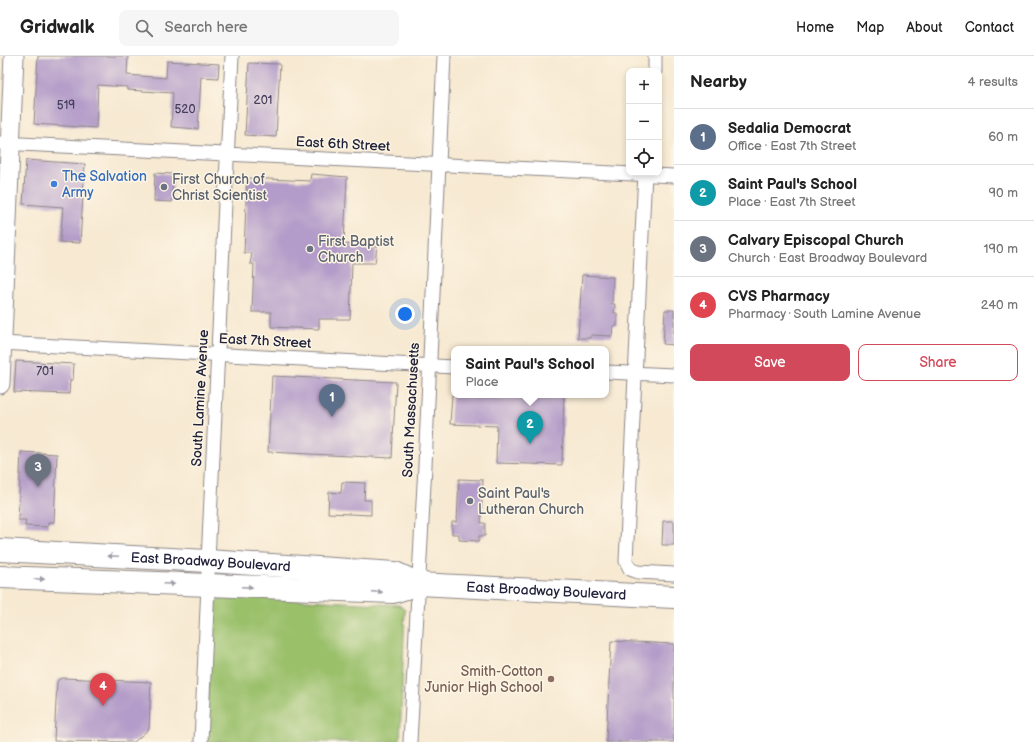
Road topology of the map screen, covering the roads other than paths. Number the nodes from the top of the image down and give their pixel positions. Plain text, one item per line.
1 (14, 56) edge
2 (232, 56) edge
3 (444, 56) edge
4 (655, 56) edge
5 (655, 68) edge
6 (5, 144) edge
7 (227, 154) junction
8 (439, 165) junction
9 (626, 173) edge
10 (662, 175) edge
11 (645, 176) edge
12 (674, 176) edge
13 (1, 343) edge
14 (218, 354) junction
15 (430, 366) junction
16 (451, 367) edge
17 (609, 372) edge
18 (636, 374) junction
19 (674, 375) edge
20 (0, 384) edge
21 (0, 550) edge
22 (208, 561) junction
23 (674, 574) edge
24 (0, 577) edge
25 (419, 584) junction
26 (208, 586) junction
27 (674, 596) edge
28 (201, 742) edge
29 (410, 742) edge

1 - 6 main road
2 - 7 street, South Lamine Avenue
3 - 8 street, South Massachusetts
4 - 5 street
6 - 7 street, East 6th Street
6 - 13 main road
7 - 8 street, East 6th Street
7 - 14 street, South Lamine Avenue
8 - 9 street, East 6th Street
8 - 15 street, South Massachusetts
10 - 12 street, East 6th Street
11 - 18 street
13 - 14 street, East 7th Street
13 - 20 main road
14 - 15 street, East 7th Street
14 - 22 street, South Lamine Avenue
15 - 16 street, East 7th Street
15 - 25 street, South Massachusetts
17 - 18 street
18 - 19 street
18 - 23 street
22 -> 21 highway, East Broadway Boulevard
22 - 25 highway, East Broadway Boulevard
22 - 26 street, South Lamine Avenue
24 -> 26 highway, East Broadway Boulevard
26 -> 25 highway, East Broadway Boulevard
25 - 27 highway, East Broadway Boulevard
25 - 29 street, South Massachusetts
26 - 28 street, South Lamine Avenue

